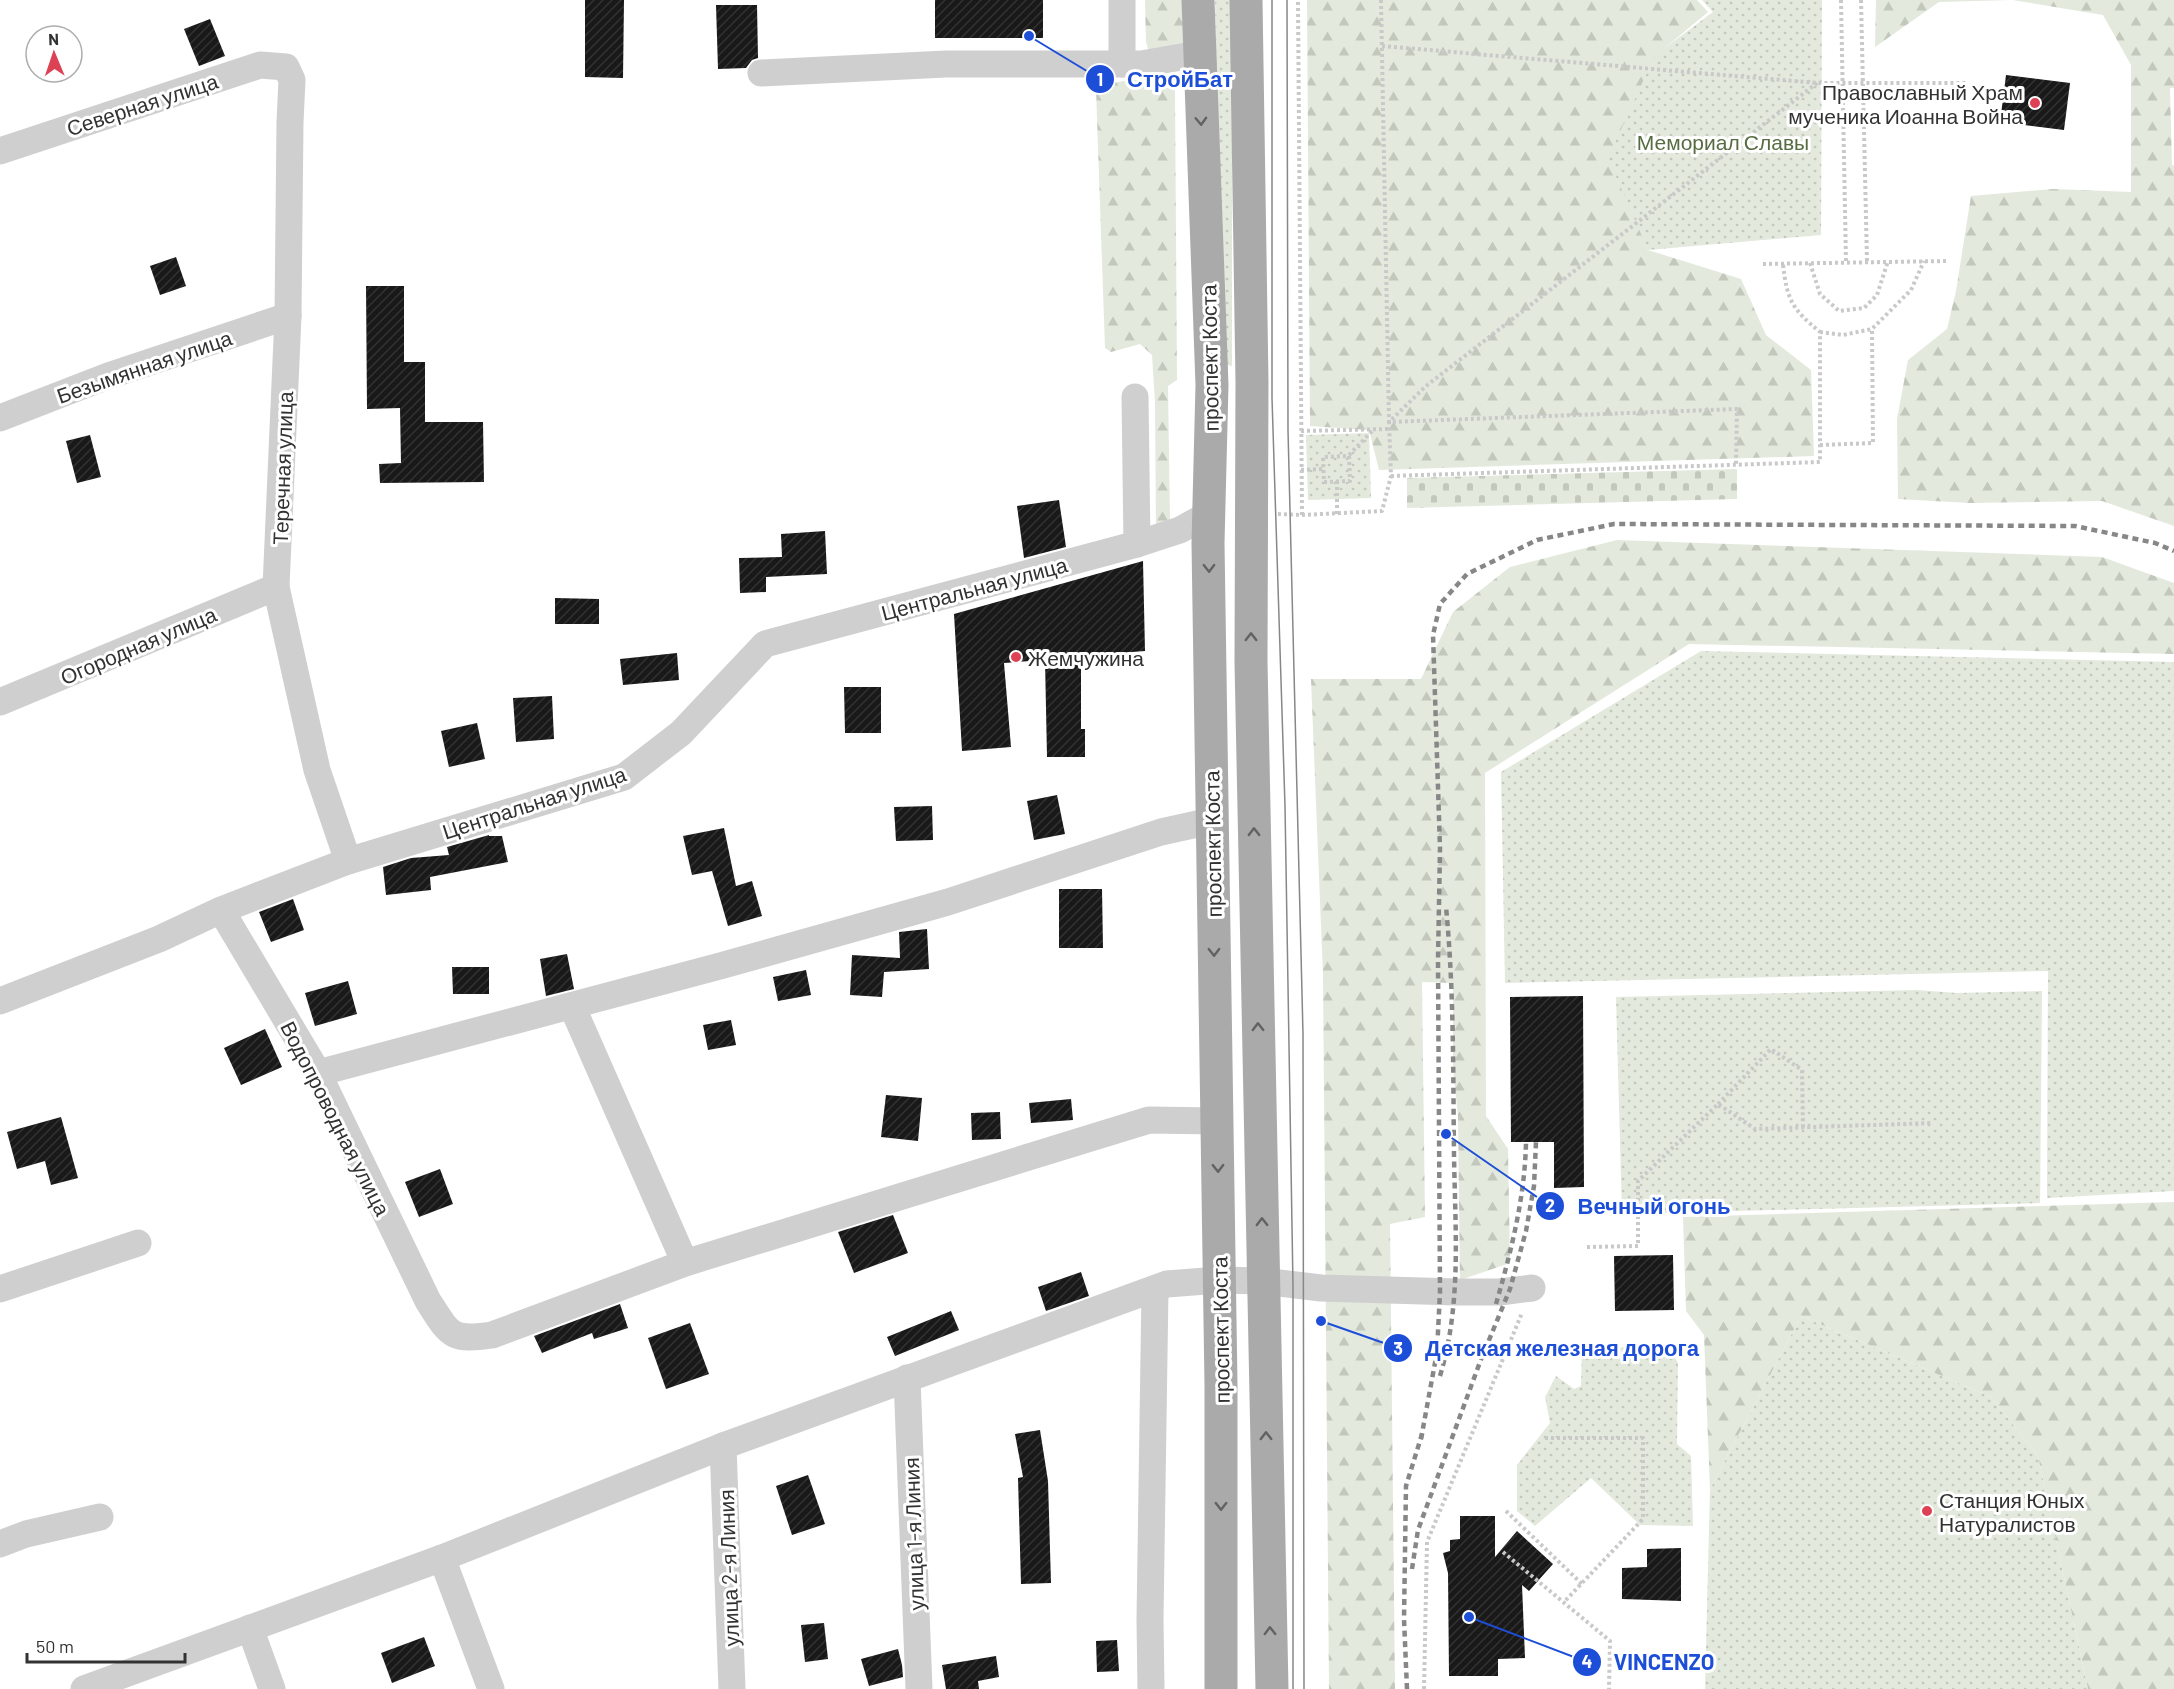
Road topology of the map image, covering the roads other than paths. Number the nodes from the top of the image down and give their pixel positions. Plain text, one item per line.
1 (1122, 0) edge
2 (1198, 0) edge
3 (1246, 0) edge
4 (1199, 54) junction
5 (1122, 64) junction
6 (286, 67) joint
7 (761, 73) dead end
8 (0, 151) edge
9 (288, 316) junction
10 (1135, 397) dead end
11 (0, 418) edge
12 (1210, 463) junction
13 (1252, 463) junction
14 (1209, 514) junction
15 (1137, 544) junction
16 (276, 587) junction
17 (0, 702) edge
18 (1211, 821) junction
19 (348, 861) junction
20 (221, 910) junction
21 (0, 1001) edge
22 (572, 1006) junction
23 (318, 1073) junction
24 (1218, 1121) junction
25 (138, 1244) dead end
26 (686, 1263) junction
27 (1219, 1280) junction
28 (1263, 1281) junction
29 (1532, 1288) road end
30 (0, 1289) edge
31 (1155, 1289) junction
32 (907, 1378) junction
33 (723, 1446) junction
34 (100, 1517) dead end
35 (0, 1544) edge
36 (442, 1558) junction
37 (250, 1628) junction
38 (84, 1689) edge
39 (272, 1689) edge
40 (491, 1689) edge
41 (732, 1689) edge
42 (919, 1689) edge
43 (1151, 1689) edge
44 (1221, 1689) edge
45 (1272, 1689) edge

1 - 5 street
2 - 4 main road, проспект Коста
3 - 13 main road, проспект Коста
4 - 5 street
4 -> 12 main road, проспект Коста
5 - 7 street
6 - 8 street, Северная улица
6 - 9 street, Теречная улица
9 - 11 street, Безымянная улица
9 - 16 street, Теречная улица
10 - 15 street
12 - 13 main road
12 - 14 main road, проспект Коста
28 -> 13 main road, проспект Коста
14 - 15 street, Центральная улица
14 -> 18 main road, проспект Коста
15 - 19 street, Центральная улица
16 - 17 street, Огородная улица
16 - 19 street, Теречная улица
18 - 22 street
18 -> 24 main road, проспект Коста
19 - 20 street, Центральная улица
20 - 21 street, Центральная улица
20 - 23 street, Водопроводная улица
22 - 23 street
22 - 26 street
23 - 26 street, Водопроводная улица
24 - 26 street
24 -> 27 main road, проспект Коста
25 - 30 street
27 - 28 street
27 - 31 street
27 -> 44 main road, проспект Коста
28 - 29 street
45 -> 28 main road, проспект Коста
31 - 32 street
31 - 43 street
32 - 33 street
32 - 42 street, улица 1-я Линия
33 - 36 street
33 - 41 street, улица 2-я Линия
34 - 35 street
36 - 37 street
36 - 40 street
37 - 38 street
37 - 39 street

